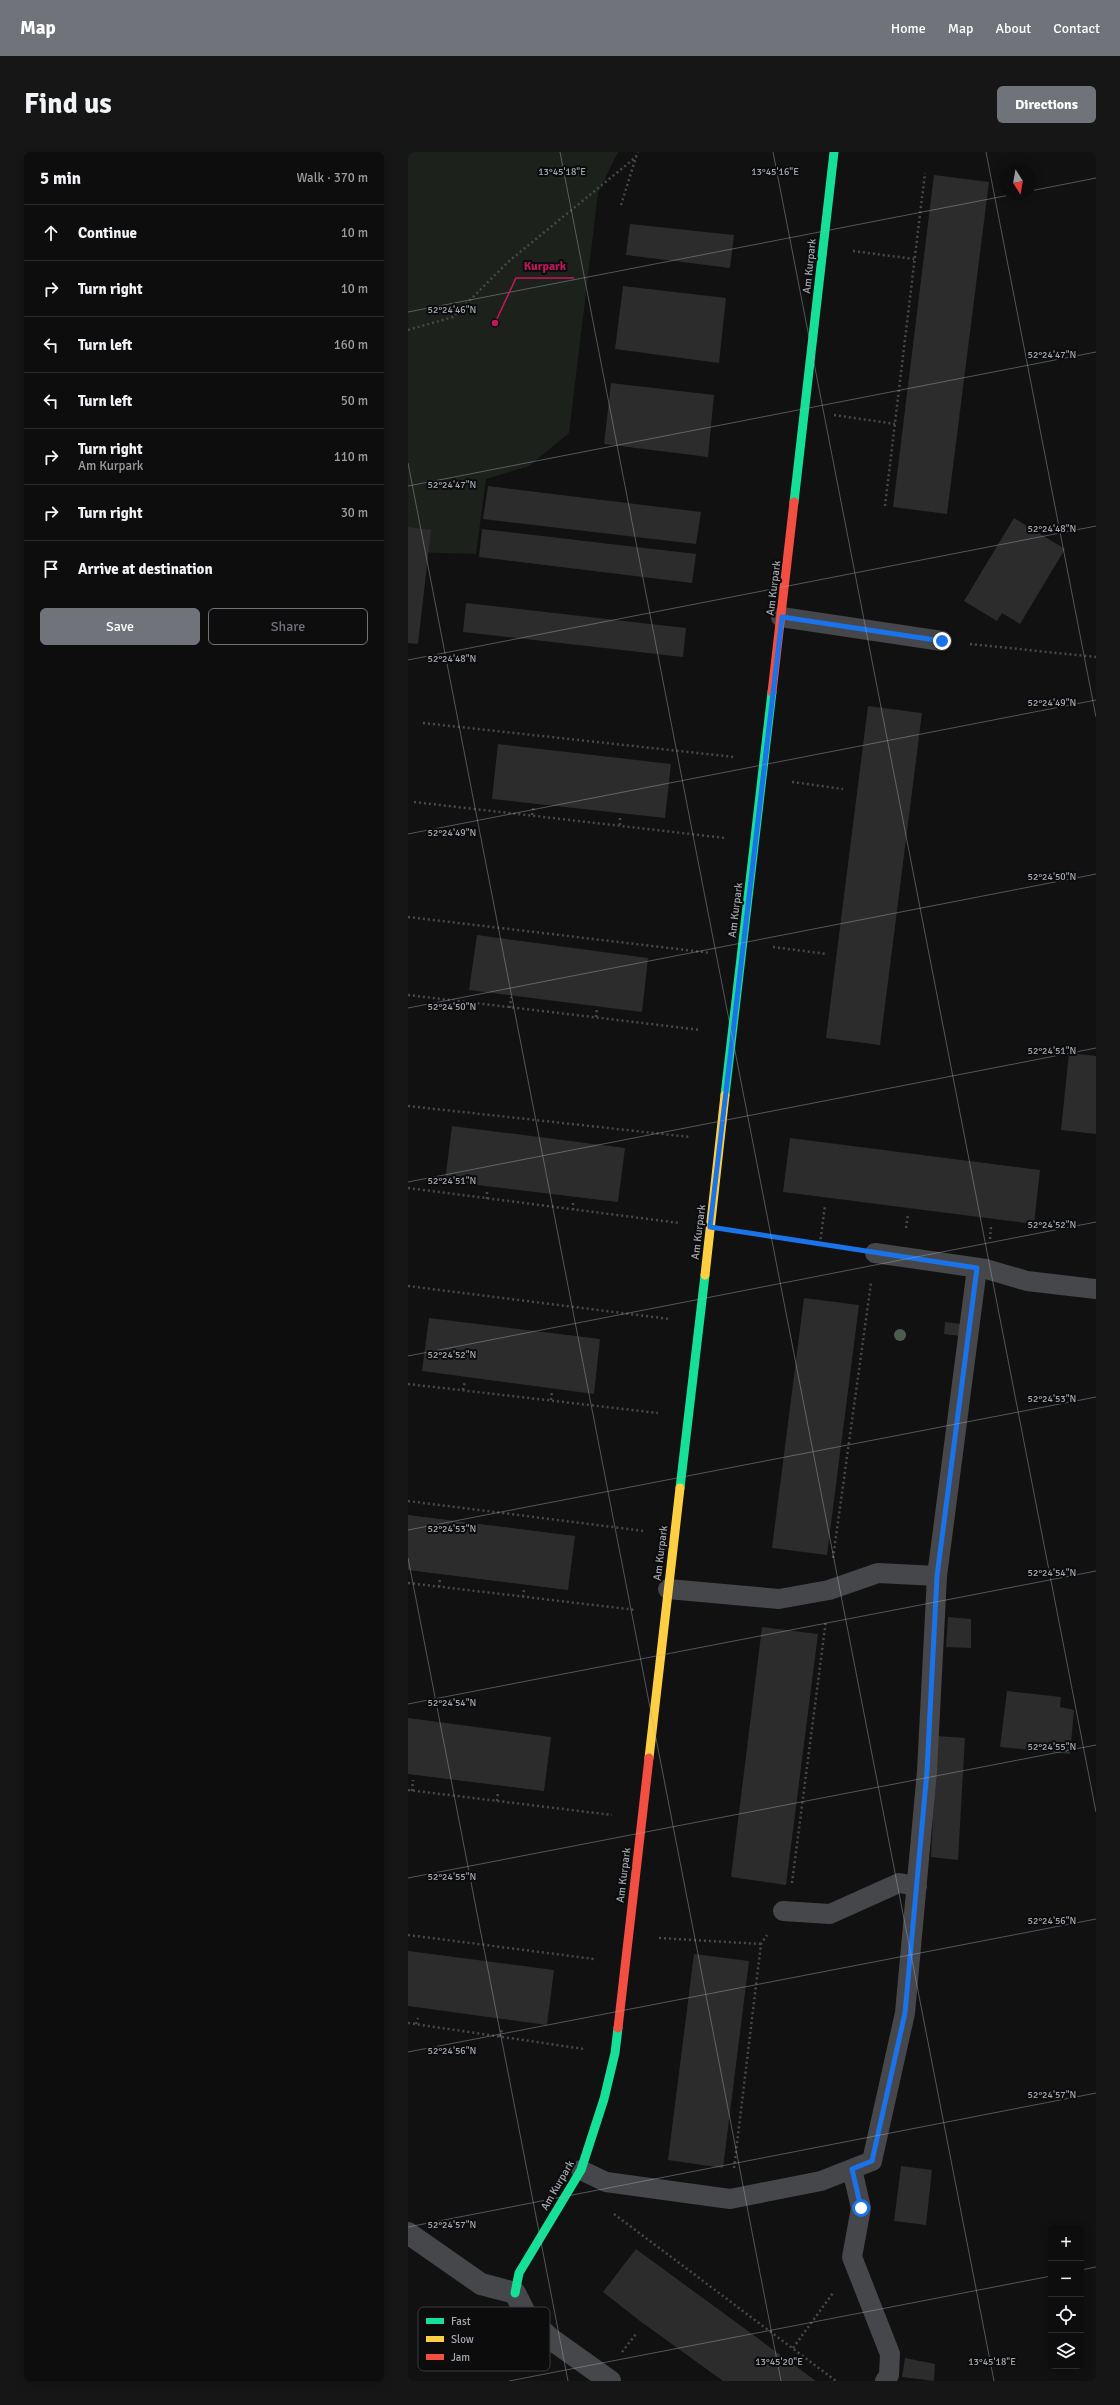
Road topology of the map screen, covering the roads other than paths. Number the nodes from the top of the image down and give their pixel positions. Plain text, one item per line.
1 (834, 152) edge
2 (782, 617) junction
3 (942, 641) road end
4 (875, 1253) road end
5 (977, 1268) junction
6 (1096, 1289) edge
7 (937, 1576) junction
8 (668, 1589) junction
9 (917, 1886) junction
10 (783, 1912) dead end
11 (852, 2169) junction
12 (581, 2170) junction
13 (408, 2232) edge
14 (515, 2293) junction
15 (522, 2307) edge
16 (550, 2338) edge
17 (610, 2381) edge
18 (885, 2381) edge

1 - 2 street, Am Kurpark
2 - 3 lane
2 - 8 street, Am Kurpark
4 - 5 lane
5 - 6 lane
5 - 7 lane
7 - 8 lane
7 - 9 lane
8 - 12 street, Am Kurpark
9 - 10 lane
9 - 11 lane
11 - 12 lane
11 - 18 lane
12 - 14 street, Am Kurpark
13 - 14 street
14 - 15 street
16 - 17 street

